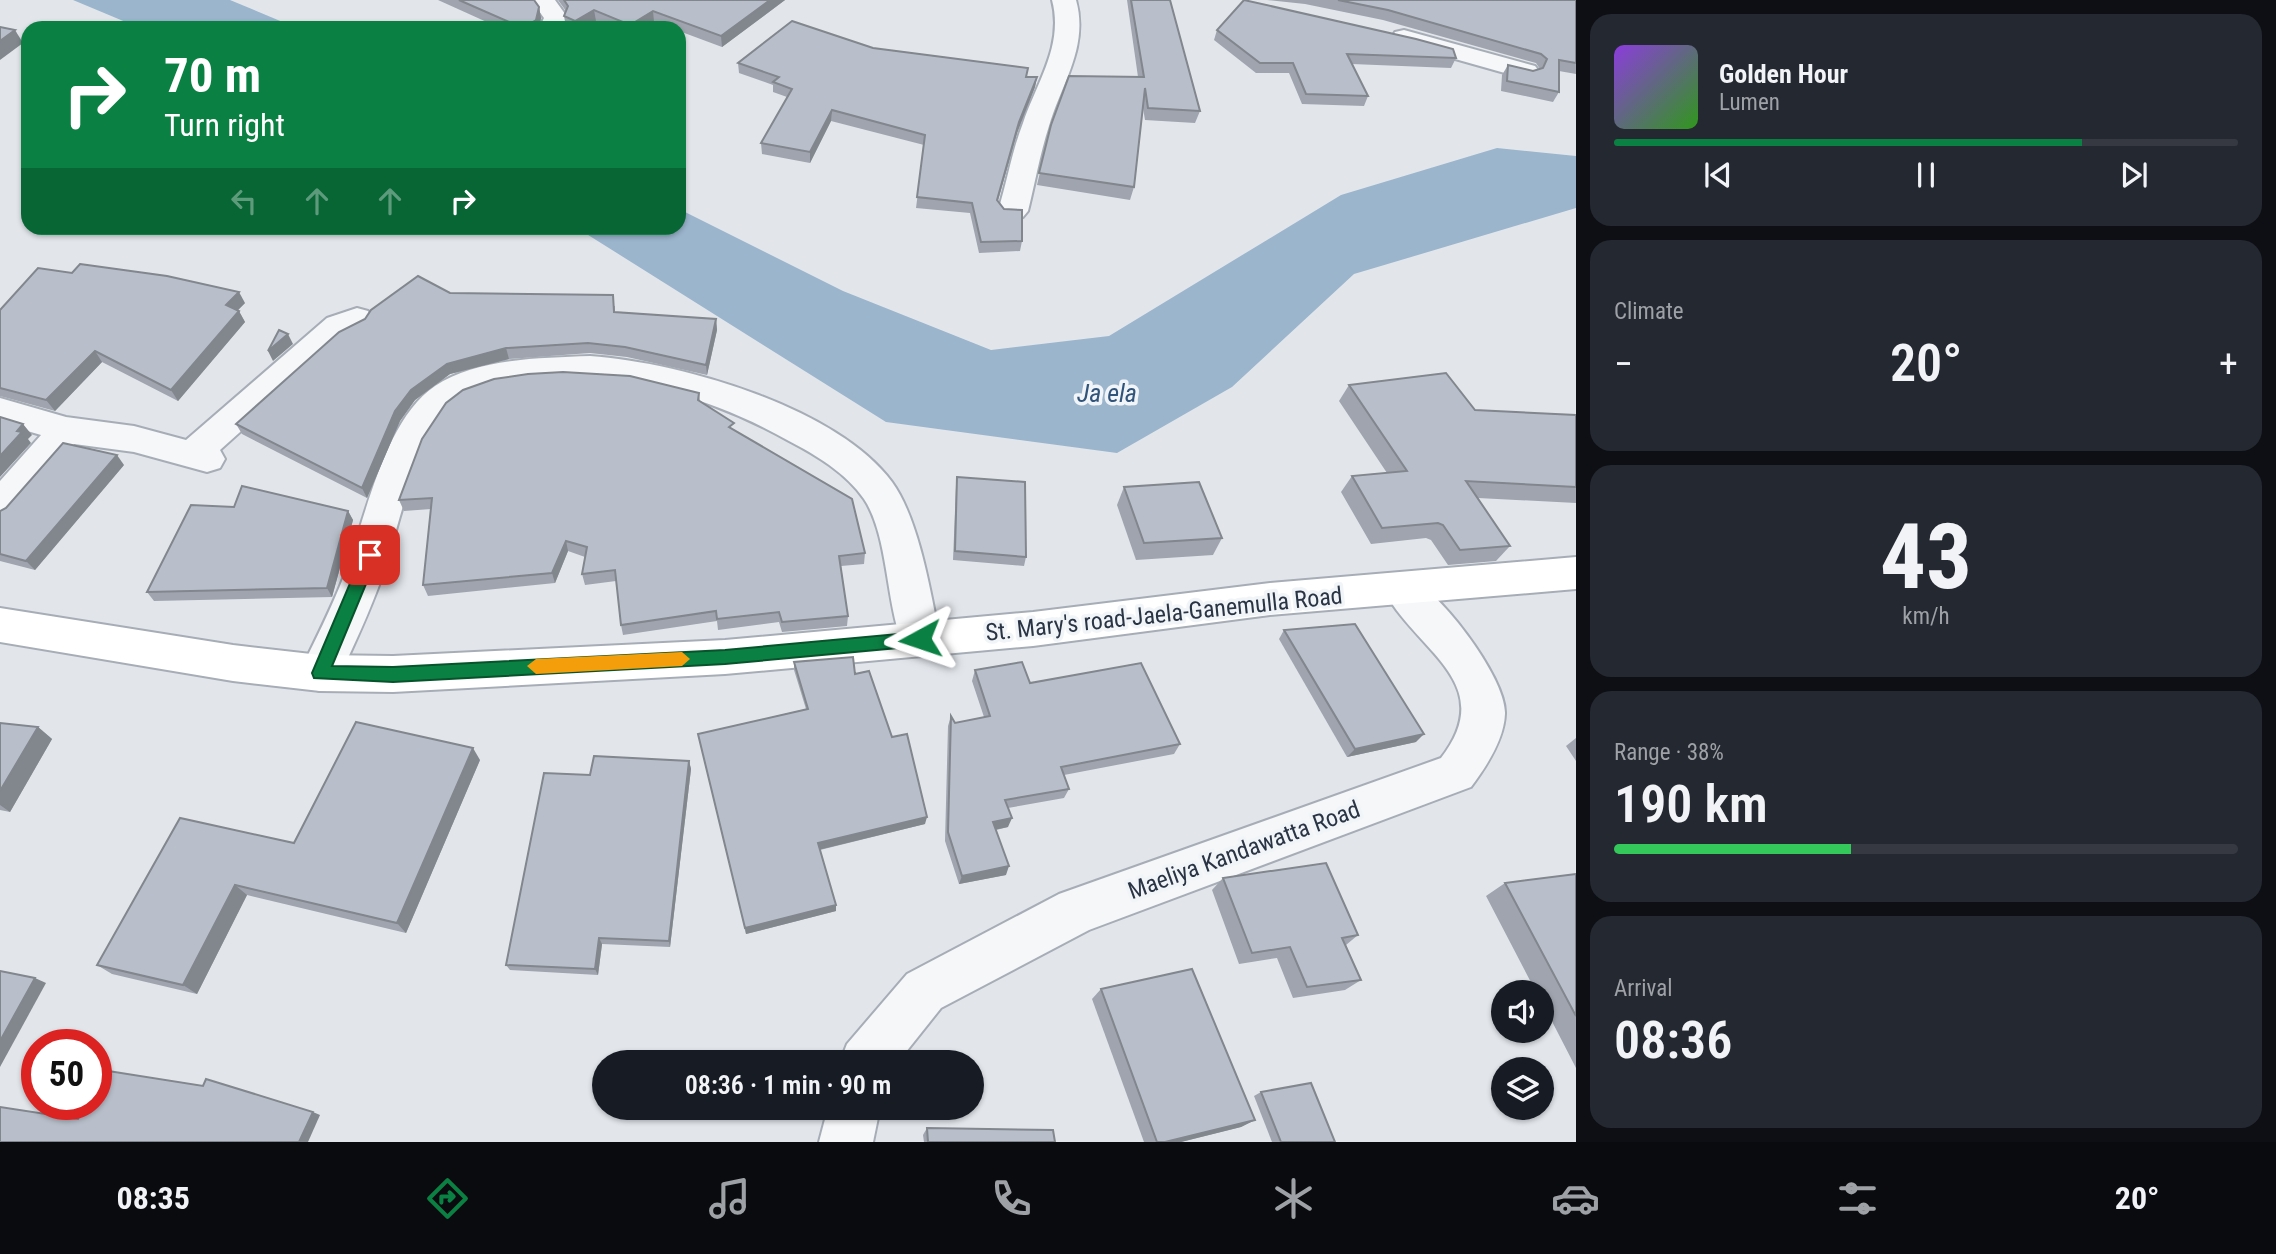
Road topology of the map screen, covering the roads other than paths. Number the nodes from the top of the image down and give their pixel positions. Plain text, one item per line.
1 (543, 0) edge
2 (1064, 0) edge
3 (554, 21) edge
4 (1382, 33) edge
5 (1526, 71) edge
6 (1013, 211) edge
7 (357, 319) dead end
8 (0, 410) edge
9 (66, 430) junction
10 (0, 506) edge
11 (1576, 573) edge
12 (1403, 590) junction
13 (0, 625) edge
14 (920, 639) junction
15 (320, 673) junction
16 (874, 1050) edge
17 (851, 1120) edge
18 (846, 1142) edge

1 - 3 street
2 - 6 street
4 - 5 street
7 - 9 street
8 - 9 street
9 - 10 street
11 - 12 main road, St. Mary's road-Jaela-Ganemulla Road
12 - 14 main road, St. Mary's road-Jaela-Ganemulla Road
12 - 16 street, Maeliya Kandawatta Road
13 - 15 main road, St. Mary's road-Jaela-Ganemulla Road
14 - 15 main road, St. Mary's road-Jaela-Ganemulla Road
14 - 15 street
17 - 18 street

